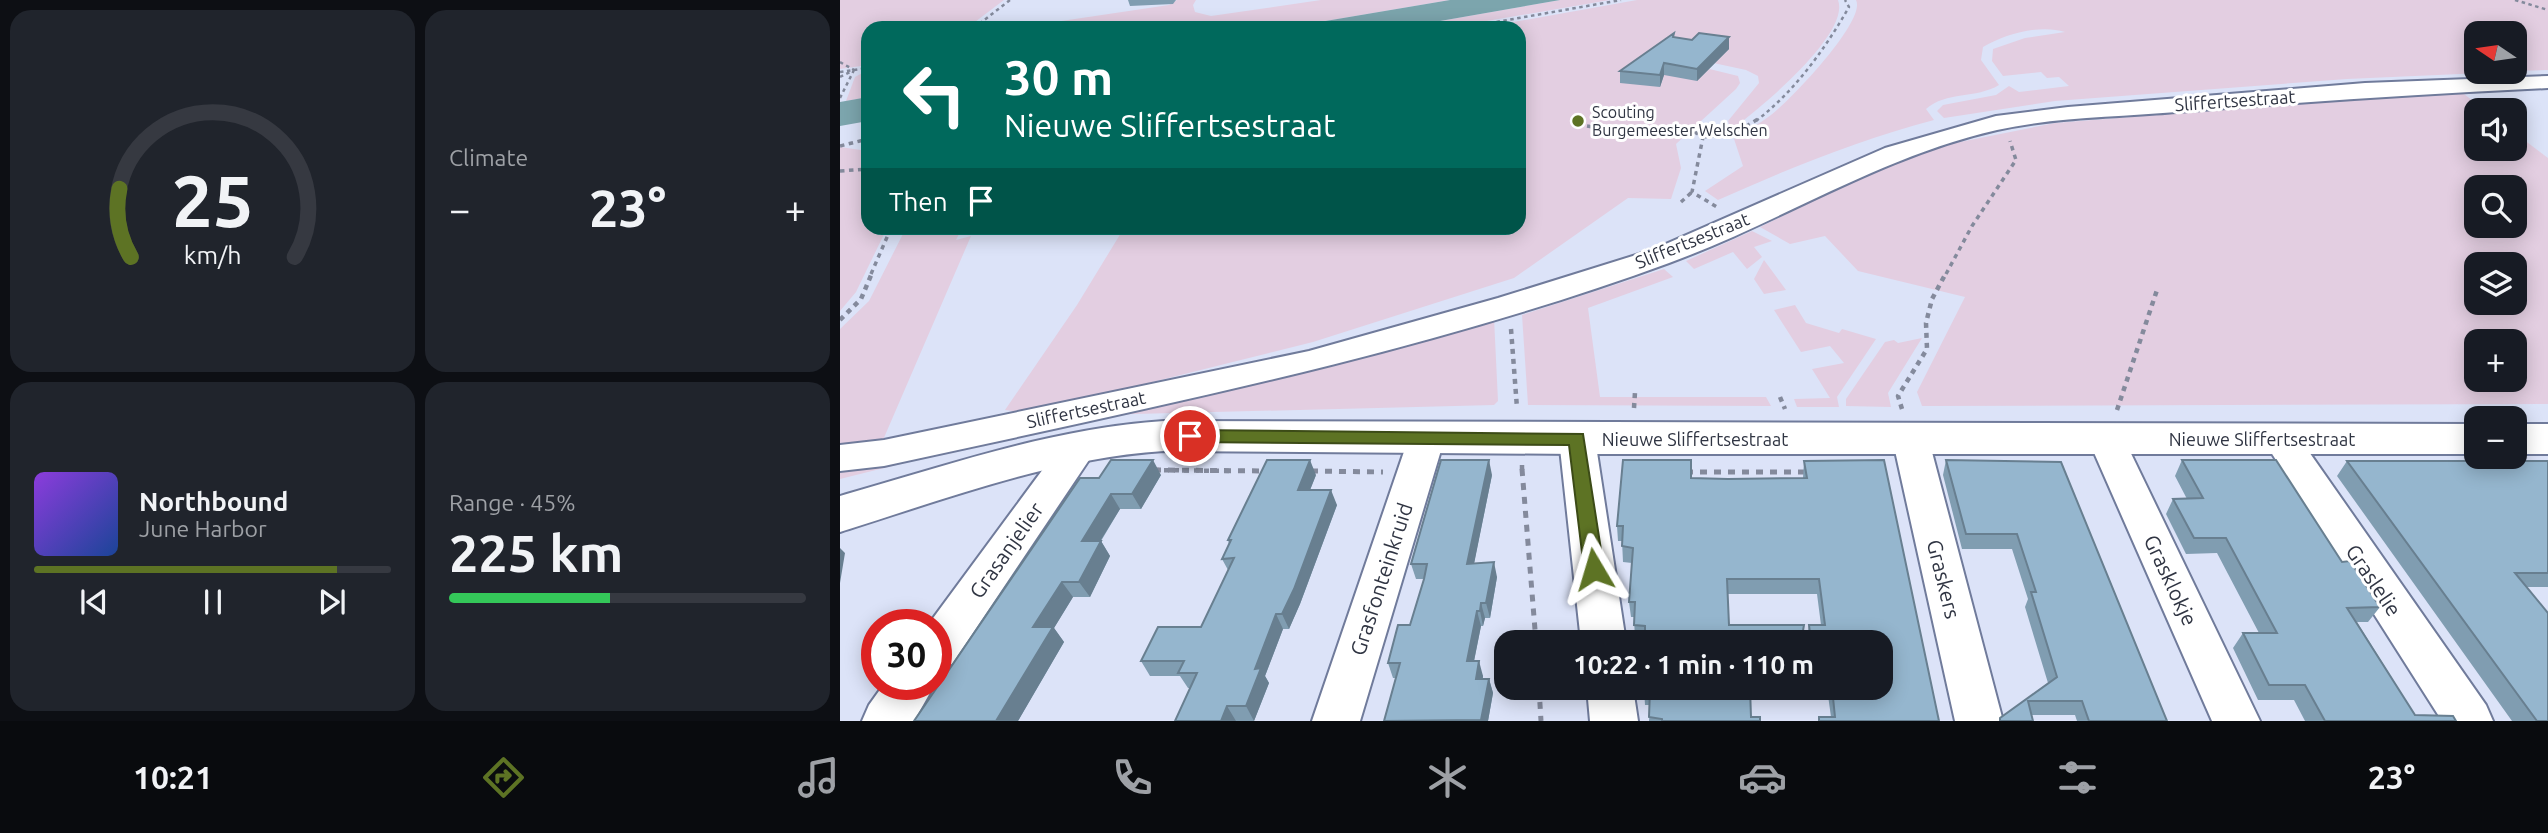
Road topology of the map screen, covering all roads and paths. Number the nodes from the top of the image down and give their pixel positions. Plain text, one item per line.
1 (1010, 0) edge
2 (1621, 0) edge
3 (1846, 0) edge
4 (2515, 0) edge
5 (2548, 10) edge
6 (983, 21) edge
7 (1502, 21) edge
8 (840, 62) edge
9 (861, 69) edge
10 (854, 70) junction
11 (840, 75) edge
12 (2548, 82) edge
13 (840, 98) edge
14 (1996, 123) junction
15 (1587, 126) dead end
16 (1703, 136) junction
17 (861, 141) edge
18 (840, 146) edge
19 (861, 170) edge
20 (840, 171) edge
21 (1692, 192) junction
22 (1681, 202) dead end
23 (1715, 206) junction
24 (1703, 211) dead end
25 (1732, 212) junction
26 (888, 235) edge
27 (2157, 290) dead end
28 (1508, 305) junction
29 (840, 320) edge
30 (2110, 428) junction
31 (1910, 437) junction
32 (2280, 438) junction
33 (2464, 439) edge
34 (2527, 439) edge
35 (2548, 439) edge
36 (1076, 451) junction
37 (1421, 455) junction
38 (1579, 455) junction
39 (840, 458) edge
40 (1517, 460) junction
41 (1144, 470) edge
42 (1280, 471) edge
43 (1307, 471) edge
44 (1676, 472) edge
45 (1810, 472) edge
46 (840, 514) edge
47 (952, 627) edge
48 (1535, 630) edge
49 (1602, 630) edge
50 (901, 700) edge
51 (1540, 700) edge
52 (1611, 700) edge
53 (886, 721) edge
54 (1336, 721) edge
55 (1541, 721) edge
56 (1614, 721) edge
57 (1979, 721) edge
58 (2236, 721) edge
59 (2469, 721) edge

1 - 6 path
2 - 7 path
3 - 16 path
4 - 5 path
8 - 10 path
9 - 10 path
10 - 11 path
10 - 13 path
12 - 14 street, Sliffertsestraat
14 - 25 street, Sliffertsestraat
14 - 31 path
15 - 16 path
16 - 21 path
17 - 18 path
19 - 20 path
21 - 22 path
21 - 23 path
23 - 24 path
23 - 25 path
23 - 25 path
25 - 28 street, Sliffertsestraat
26 - 29 path
27 - 30 path
28 - 39 street, Sliffertsestraat
28 - 40 path
30 - 31 street, Nieuwe Sliffertsestraat
30 - 32 street, Nieuwe Sliffertsestraat
30 - 58 street, Grasklokje
31 - 38 street, Nieuwe Sliffertsestraat
31 - 57 street, Graskers
32 - 33 street, Nieuwe Sliffertsestraat
32 - 59 street, Graslelie
34 - 35 street
36 - 37 street, Nieuwe Sliffertsestraat
36 - 46 street, Nieuwe Sliffertsestraat
36 - 47 street, Grasanjelier
37 - 40 street, Nieuwe Sliffertsestraat
37 - 43 path
37 - 54 street, Grasfonteinkruid
38 - 40 street, Nieuwe Sliffertsestraat
38 - 40 path
38 - 49 street
40 - 48 path
41 - 42 path
44 - 45 path
50 - 53 street
51 - 55 path
52 - 56 street

